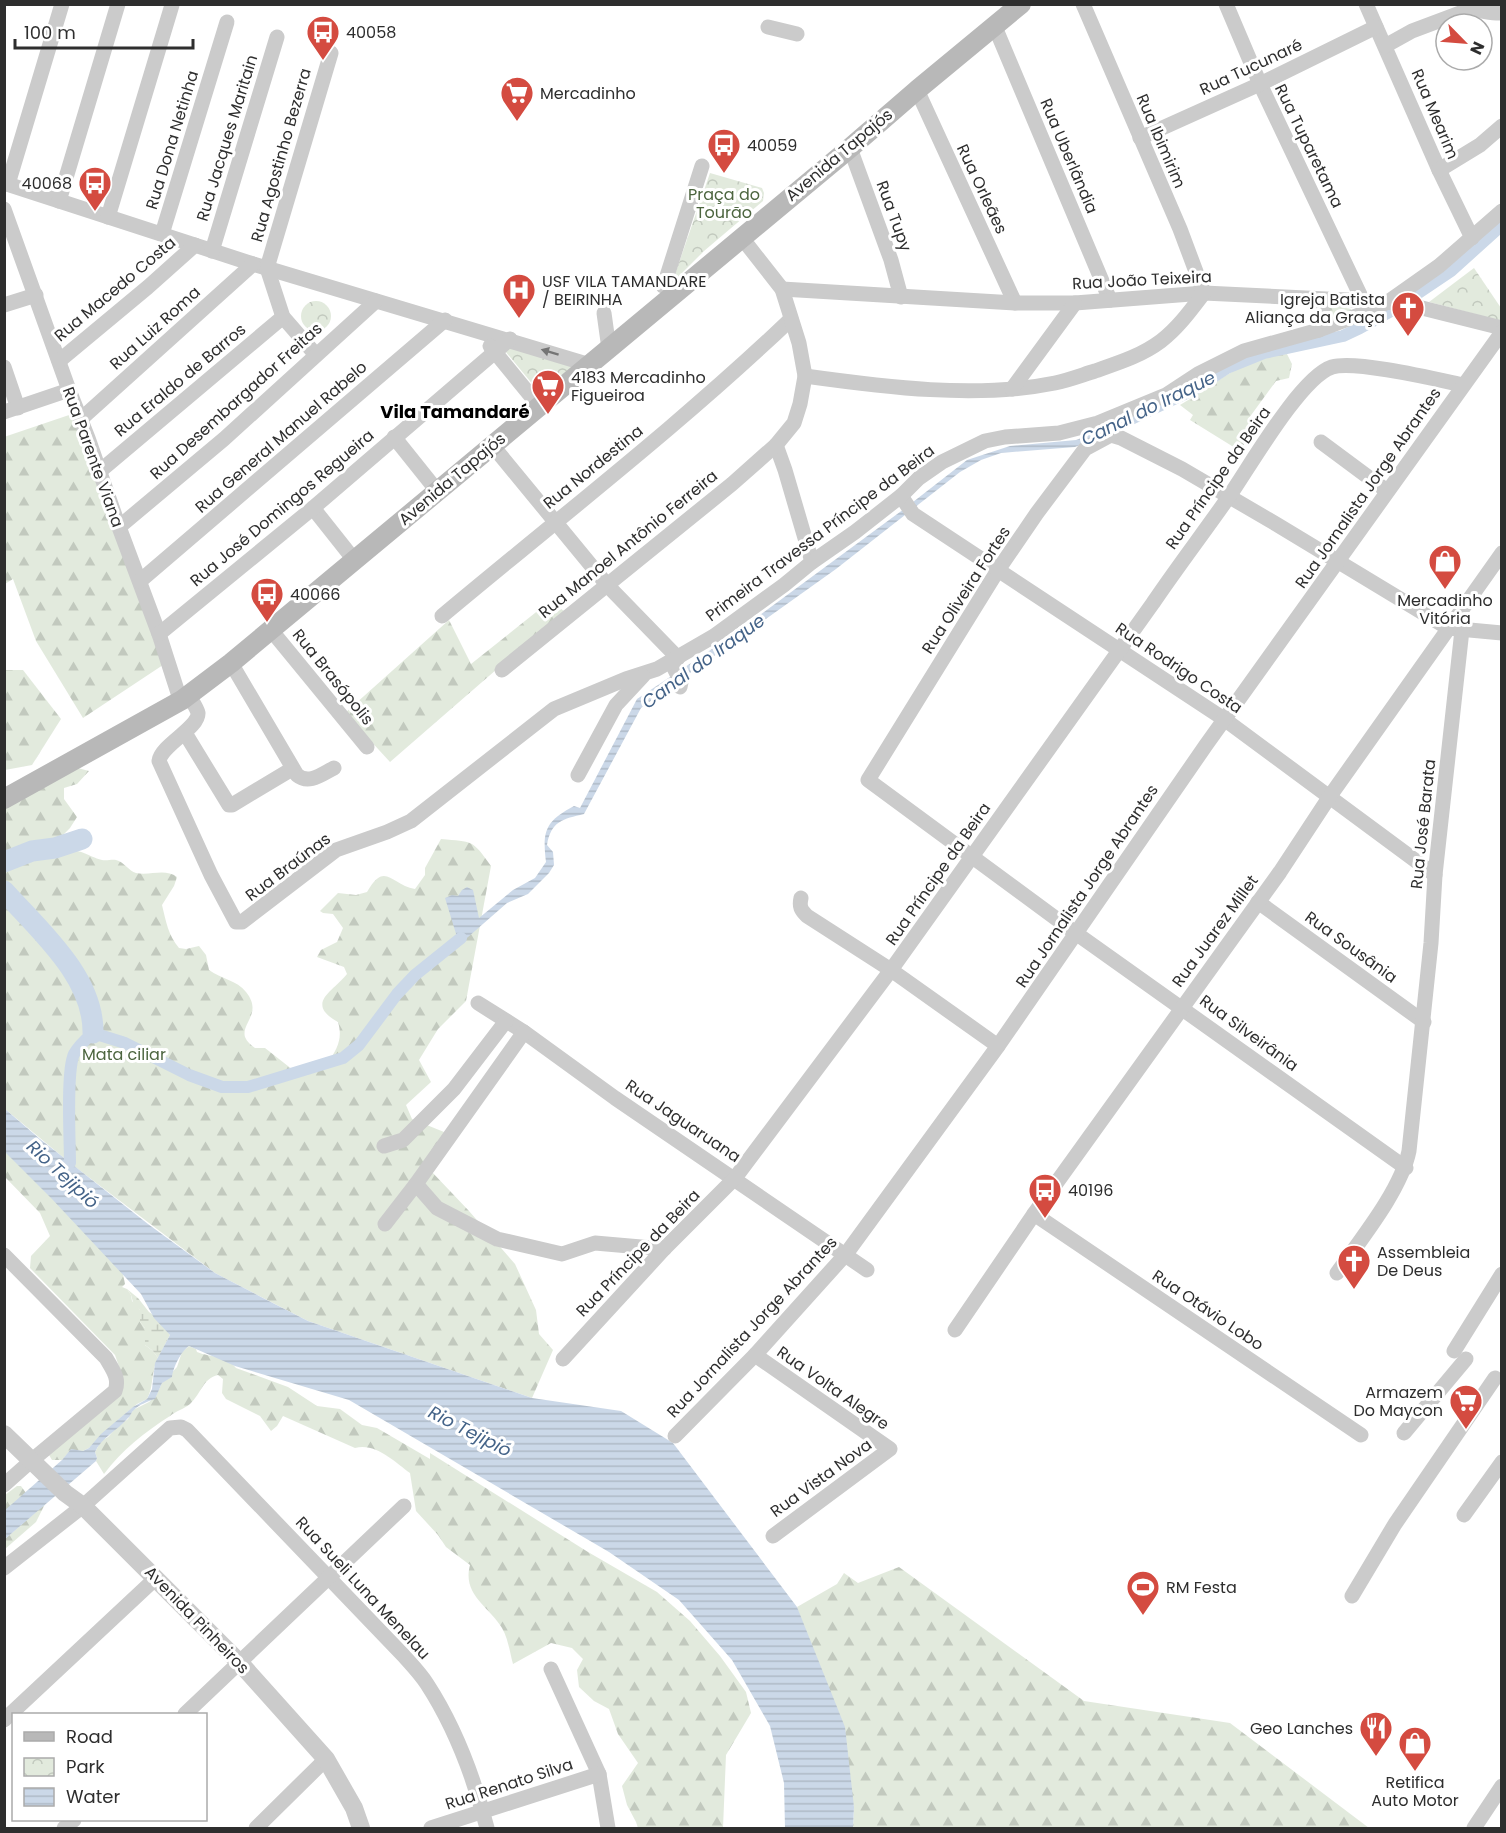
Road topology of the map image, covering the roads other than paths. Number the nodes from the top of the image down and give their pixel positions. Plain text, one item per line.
1 (62, 4) edge
2 (118, 4) edge
3 (1021, 4) edge
4 (1083, 4) edge
5 (1226, 4) edge
6 (1366, 4) edge
7 (172, 5) edge
8 (1502, 13) edge
9 (227, 22) dead end
10 (768, 27) dead end
11 (995, 27) junction
12 (1376, 27) junction
13 (797, 34) dead end
14 (277, 37) dead end
15 (1386, 46) junction
16 (331, 53) dead end
17 (1260, 84) junction
18 (917, 90) junction
19 (1502, 126) edge
20 (1140, 138) junction
21 (850, 148) junction
22 (702, 166) dead end
23 (1439, 170) junction
24 (6, 184) edge
25 (59, 201) junction
26 (4, 209) edge
27 (1502, 211) edge
28 (108, 217) junction
29 (162, 234) junction
30 (742, 238) junction
31 (1472, 238) junction
32 (195, 245) junction
33 (212, 250) junction
34 (260, 266) junction
35 (669, 285) junction
36 (782, 289) junction
37 (1204, 293) junction
38 (36, 295) junction
39 (901, 297) junction
40 (1313, 298) junction
41 (1110, 300) junction
42 (376, 301) junction
43 (1363, 301) junction
44 (1388, 302) junction
45 (1015, 303) junction
46 (1075, 303) junction
47 (4, 305) edge
48 (604, 313) dead end
49 (283, 316) junction
50 (791, 319) junction
51 (445, 320) junction
52 (477, 330) junction
53 (1319, 330) junction
54 (1502, 330) edge
55 (510, 339) junction
56 (609, 349) junction
57 (496, 352) junction
58 (316, 355) junction
59 (59, 361) junction
60 (590, 364) junction
61 (4, 367) edge
62 (805, 376) junction
63 (1463, 385) junction
64 (1012, 389) junction
65 (69, 390) junction
66 (539, 406) junction
67 (11, 410) edge
68 (81, 419) junction
69 (1098, 423) junction
70 (1116, 436) junction
71 (394, 437) junction
72 (1321, 442) dead end
73 (492, 445) junction
74 (776, 446) junction
75 (100, 471) junction
76 (1387, 491) junction
77 (438, 492) junction
78 (1228, 497) junction
79 (906, 504) junction
80 (313, 508) junction
81 (555, 521) junction
82 (119, 527) junction
83 (1502, 553) edge
84 (355, 561) junction
85 (1338, 561) junction
86 (812, 562) junction
87 (998, 570) junction
88 (140, 582) junction
89 (608, 586) junction
90 (442, 616) dead end
91 (1455, 629) junction
92 (271, 630) junction
93 (1502, 633) edge
94 (159, 634) junction
95 (1120, 649) junction
96 (231, 663) junction
97 (502, 670) dead end
98 (677, 671) junction
99 (645, 674) junction
100 (186, 698) junction
101 (1224, 719) junction
102 (185, 733) junction
103 (367, 747) dead end
104 (334, 768) dead end
105 (292, 769) junction
106 (578, 775) dead end
107 (868, 780) joint
108 (1330, 796) junction
109 (4, 799) edge
110 (972, 858) junction
111 (1435, 875) junction
112 (801, 898) dead end
113 (1258, 902) junction
114 (1077, 934) junction
115 (891, 970) junction
116 (478, 1003) dead end
117 (1182, 1007) junction
118 (506, 1021) junction
119 (1424, 1022) junction
120 (524, 1032) junction
121 (998, 1046) junction
122 (384, 1146) dead end
123 (1406, 1168) junction
124 (735, 1178) junction
125 (417, 1184) junction
126 (1034, 1214) junction
127 (385, 1224) dead end
128 (664, 1249) junction
129 (4, 1254) edge
130 (846, 1254) junction
131 (867, 1269) dead end
132 (1337, 1273) dead end
133 (1502, 1274) edge
134 (955, 1330) dead end
135 (755, 1355) junction
136 (563, 1359) dead end
137 (1495, 1378) dead end
138 (1404, 1433) dead end
139 (4, 1434) edge
140 (1361, 1435) dead end
141 (675, 1436) dead end
142 (891, 1449) joint
143 (1502, 1462) edge
144 (33, 1463) junction
145 (4, 1485) edge
146 (83, 1506) junction
147 (404, 1506) dead end
148 (1464, 1515) dead end
149 (773, 1536) dead end
150 (4, 1568) edge
151 (328, 1576) junction
152 (156, 1578) junction
153 (1352, 1596) dead end
154 (240, 1663) junction
155 (551, 1669) dead end
156 (186, 1713) edge
157 (4, 1720) edge
158 (326, 1759) junction
159 (598, 1774) junction
160 (1502, 1786) edge
161 (482, 1812) junction
162 (256, 1828) edge
163 (361, 1828) edge
164 (431, 1828) edge
165 (487, 1828) edge
166 (608, 1828) edge
167 (1474, 1828) edge

1 - 24 street
2 - 25 street
3 - 11 main road, Avenida Tapajós
4 - 20 street, Rua Ibimirim
5 - 17 street, Rua Tuparetama
6 - 12 street, Rua Mearim
7 - 28 street
8 - 15 street
9 - 29 street, Rua Dona Netinha
10 - 13 street
11 - 18 main road, Avenida Tapajós
11 - 41 street, Rua Uberlândia
12 - 15 street, Rua Mearim
12 - 17 street, Rua Tucunaré
14 - 33 street, Rua Jacques Maritain
15 - 23 street, Rua Mearim
16 - 34 street, Rua Agostinho Bezerra
17 - 20 street, Rua Tucunaré
17 - 43 street, Rua Tuparetama
18 - 21 main road, Avenida Tapajós
18 - 45 street, Rua Orleães
19 - 23 street
20 - 37 street, Rua Ibimirim
21 - 30 main road, Avenida Tapajós
21 - 39 street, Rua Tupy
22 - 35 street
23 - 31 street, Rua Mearim
24 - 25 street
25 - 28 street
26 - 38 street, Rua Parente Viana
27 - 31 street, Primeira Travessa Príncipe da Beira
28 - 29 street
29 - 32 street
30 - 35 main road, Avenida Tapajós
30 - 36 street
31 - 44 street, Primeira Travessa Príncipe da Beira
32 - 33 street
32 - 59 street, Rua Macedo Costa
33 - 34 street
34 - 42 street
34 - 49 street
34 - 68 street, Rua Luiz Roma
35 - 56 main road, Avenida Tapajós
36 - 39 street, Rua João Teixeira
36 - 50 street
37 - 40 street, Rua João Teixeira
37 - 41 street, Rua João Teixeira
37 - 64 street
38 - 47 street
38 - 59 street, Rua Parente Viana
39 - 45 street, Rua João Teixeira
40 - 43 street, Rua João Teixeira
40 - 53 street
41 - 46 street, Rua João Teixeira
42 - 51 street
42 - 58 street, Rua Desembargador Freitas
43 - 44 street, Rua João Teixeira
44 - 53 street, Primeira Travessa Príncipe da Beira
44 - 54 street, Rua João Teixeira
45 - 46 street, Rua João Teixeira
46 - 64 street
48 - 56 street
49 - 58 street
49 - 75 street, Rua Eraldo de Barros
50 - 62 street
50 - 81 street, Rua Nordestina
51 - 52 street
51 - 88 street, Rua General Manuel Rabelo
52 - 55 street
52 - 57 street
53 - 69 street, Primeira Travessa Príncipe da Beira
54 - 63 street, Rua Jornalista Jorge Abrantes
55 - 57 street, Rua José Domingos Regueira
60 -> 55 street
56 - 60 main road, Avenida Tapajós
57 - 66 street
57 - 71 street, Rua José Domingos Regueira
58 - 82 street, Rua Desembargador Freitas
59 - 65 street, Rua Parente Viana
60 - 66 main road, Avenida Tapajós
61 - 67 street
62 - 64 street
62 - 74 street, Rua Manoel Antônio Ferreira
63 - 76 street, Rua Jornalista Jorge Abrantes
63 - 78 street, Rua Príncipe da Beira
65 - 67 street
65 - 68 street, Rua Parente Viana
66 - 73 main road, Avenida Tapajós
68 - 75 street, Rua Parente Viana
69 - 70 street
69 - 79 street, Primeira Travessa Príncipe da Beira
70 - 78 street
70 - 87 street, Rua Oliveira Fortes
71 - 77 street
71 - 80 street, Rua José Domingos Regueira
72 - 76 street
73 - 77 main road, Avenida Tapajós
73 - 81 street
74 - 86 street
74 - 89 street, Rua Manoel Antônio Ferreira
75 - 82 street, Rua Parente Viana
76 - 85 street, Rua Jornalista Jorge Abrantes
77 - 84 main road, Avenida Tapajós
78 - 85 street
78 - 95 street, Rua Príncipe da Beira
79 - 86 street, Primeira Travessa Príncipe da Beira
79 - 87 street, Rua Rodrigo Costa
80 - 84 street
80 - 94 street, Rua José Domingos Regueira
81 - 89 street
81 - 90 street, Rua Nordestina
82 - 88 street, Rua Parente Viana
83 - 91 street, Rua Juarez Millet
84 - 92 main road, Avenida Tapajós
85 - 91 street
85 - 101 street, Rua Jornalista Jorge Abrantes
86 - 98 street, Primeira Travessa Príncipe da Beira
87 - 95 street, Rua Rodrigo Costa
87 - 107 street, Rua Oliveira Fortes
88 - 94 street, Rua Parente Viana
89 - 97 street, Rua Manoel Antônio Ferreira
89 - 98 street
91 - 93 street
91 - 108 street, Rua Juarez Millet
91 - 111 street, Rua José Barata
92 - 96 main road, Avenida Tapajós
92 - 103 street, Rua Brasópolis
94 - 100 street, Rua Parente Viana
95 - 101 street, Rua Rodrigo Costa
95 - 110 street, Rua Príncipe da Beira
96 - 100 main road, Avenida Tapajós
96 - 105 street
98 - 99 street, Rua Braúnas
99 - 102 street, Rua Braúnas
99 - 106 street
100 - 102 street, Rua Braúnas
100 - 109 main road, Avenida Tapajós
101 - 108 street, Rua Rodrigo Costa
101 - 114 street, Rua Jornalista Jorge Abrantes
102 - 105 street
104 - 105 street
107 - 110 street, Rua Silveirânia
108 - 111 street, Rua Rodrigo Costa
108 - 113 street, Rua Juarez Millet
110 - 114 street, Rua Silveirânia
110 - 115 street, Rua Príncipe da Beira
111 - 119 street, Rua José Barata
112 - 115 street
113 - 117 street, Rua Juarez Millet
113 - 119 street, Rua Sousânia
114 - 117 street, Rua Silveirânia
114 - 121 street, Rua Jornalista Jorge Abrantes
115 - 121 street
115 - 124 street, Rua Príncipe da Beira
116 - 118 street, Rua Jaguaruana
117 - 123 street, Rua Silveirânia
117 - 126 street, Rua Juarez Millet
118 - 120 street, Rua Jaguaruana
118 - 122 street
119 - 123 street, Rua José Barata
120 - 124 street, Rua Jaguaruana
120 - 125 street
121 - 130 street, Rua Jornalista Jorge Abrantes
123 - 132 street
124 - 128 street, Rua Príncipe da Beira
124 - 130 street, Rua Jaguaruana
125 - 127 street
125 - 128 street
126 - 134 street, Rua Juarez Millet
126 - 140 street, Rua Otávio Lobo
128 - 136 street, Rua Príncipe da Beira
129 - 144 street
130 - 131 street, Rua Jaguaruana
130 - 135 street, Rua Jornalista Jorge Abrantes
133 - 138 street
135 - 141 street, Rua Jornalista Jorge Abrantes
135 - 142 street, Rua Volta Alegre
137 - 153 street
139 - 144 street, Avenida Pinheiros
142 - 149 street, Rua Vista Nova
143 - 148 street
144 - 145 street
144 - 146 street, Avenida Pinheiros
146 - 150 street
146 - 151 street, Rua Sueli Luna Menelau
146 - 152 street, Avenida Pinheiros
147 - 151 street
151 - 154 street
151 - 161 street, Rua Sueli Luna Menelau
152 - 154 street, Avenida Pinheiros
152 - 157 street
154 - 156 street
154 - 158 street, Avenida Pinheiros
155 - 159 street
158 - 162 street
158 - 163 street, Avenida Pinheiros
159 - 161 street, Rua Renato Silva
159 - 166 street
160 - 167 street
161 - 164 street, Rua Renato Silva
161 - 165 street, Rua Sueli Luna Menelau

